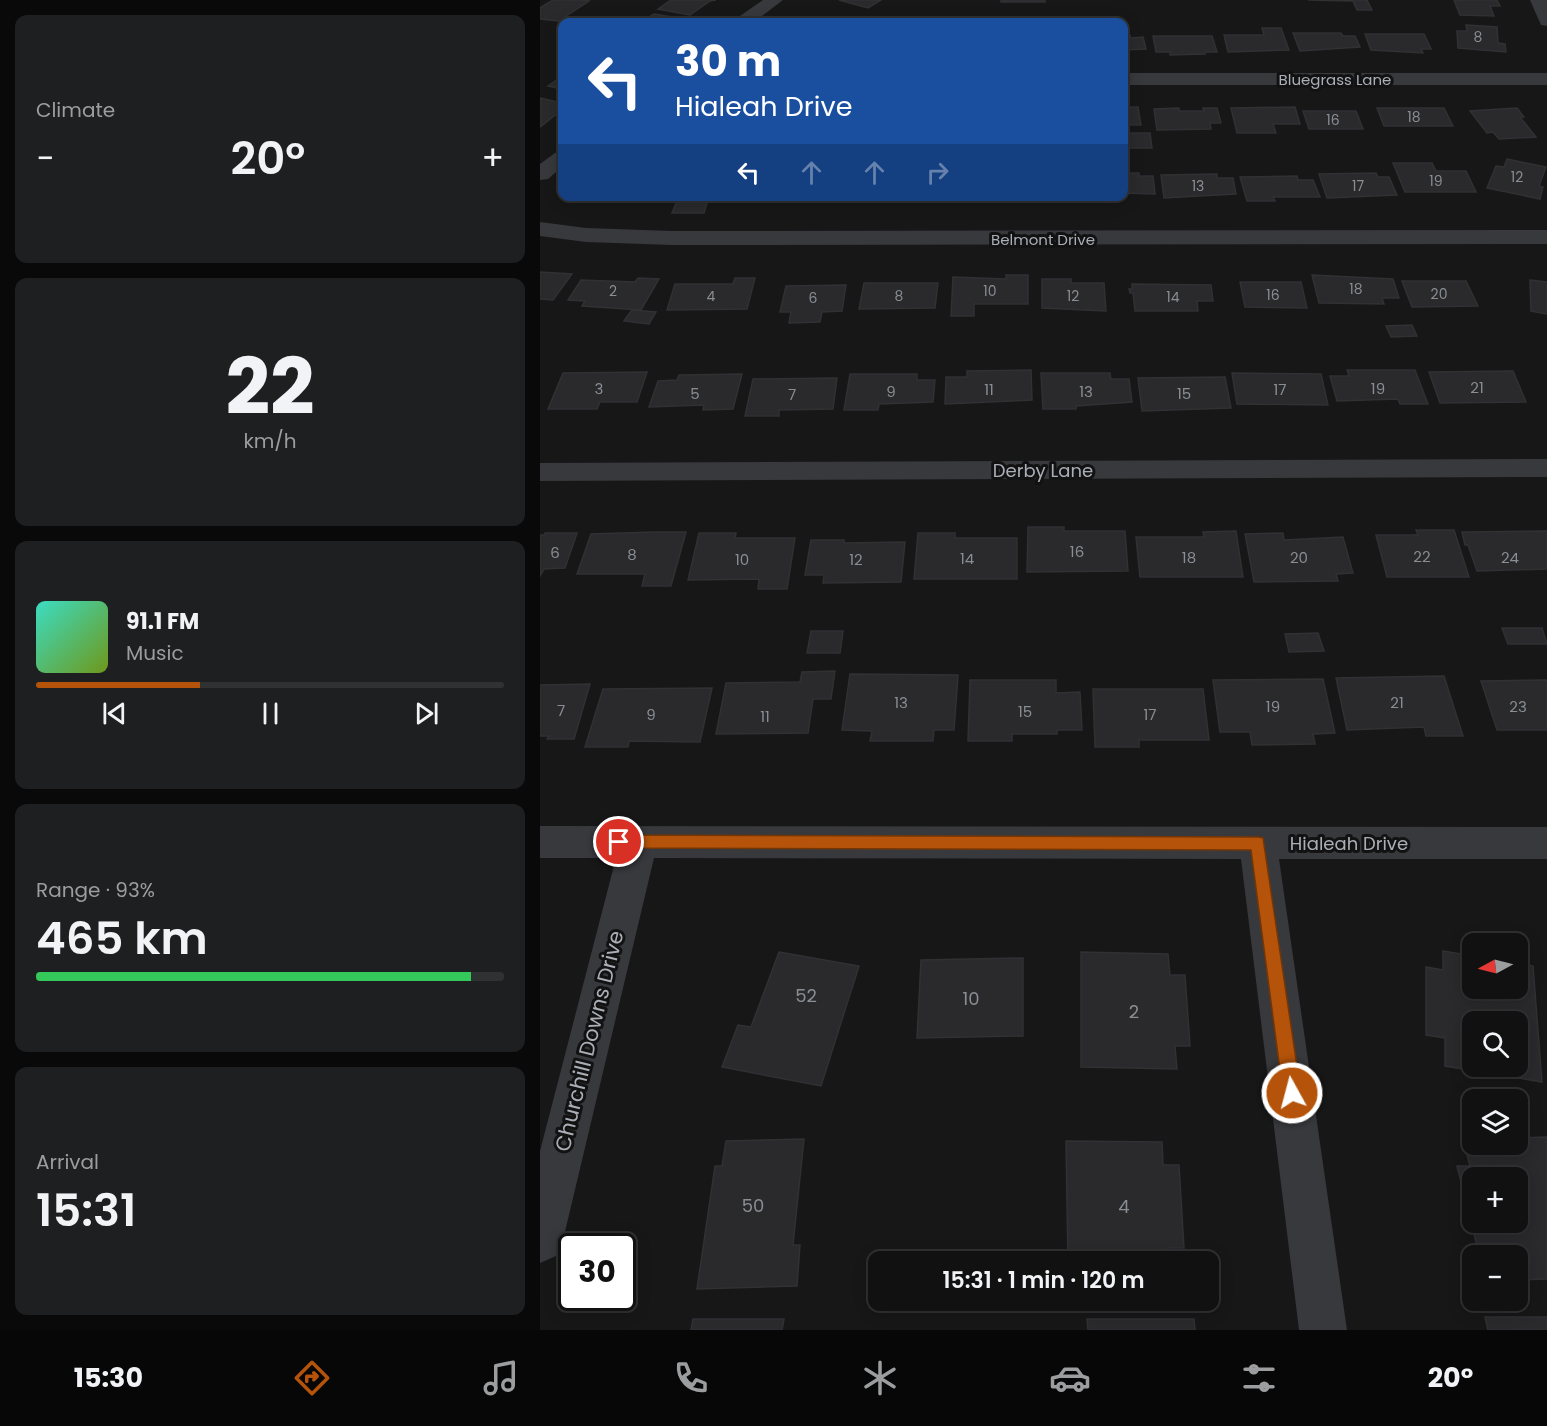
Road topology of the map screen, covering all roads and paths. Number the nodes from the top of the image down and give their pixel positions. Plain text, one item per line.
1 (774, 0) edge
2 (1539, 0) edge
3 (749, 18) edge
4 (1547, 21) edge
5 (1547, 79) edge
6 (1128, 80) edge
7 (558, 160) edge
8 (540, 174) edge
9 (540, 229) edge
10 (1547, 237) edge
11 (1547, 468) edge
12 (540, 472) edge
13 (540, 842) edge
14 (639, 842) junction
15 (1258, 843) junction
16 (1547, 843) edge
17 (540, 1240) edge
18 (1323, 1330) edge

1 - 3 street
2 - 4 street
5 - 6 street, Bluegrass Lane
7 - 8 street
9 - 10 street, Belmont Drive
11 - 12 street, Derby Lane
13 - 14 street, Hialeah Drive
14 - 15 street, Hialeah Drive
14 - 17 street, Churchill Downs Drive
15 - 16 street, Hialeah Drive
15 - 18 street

